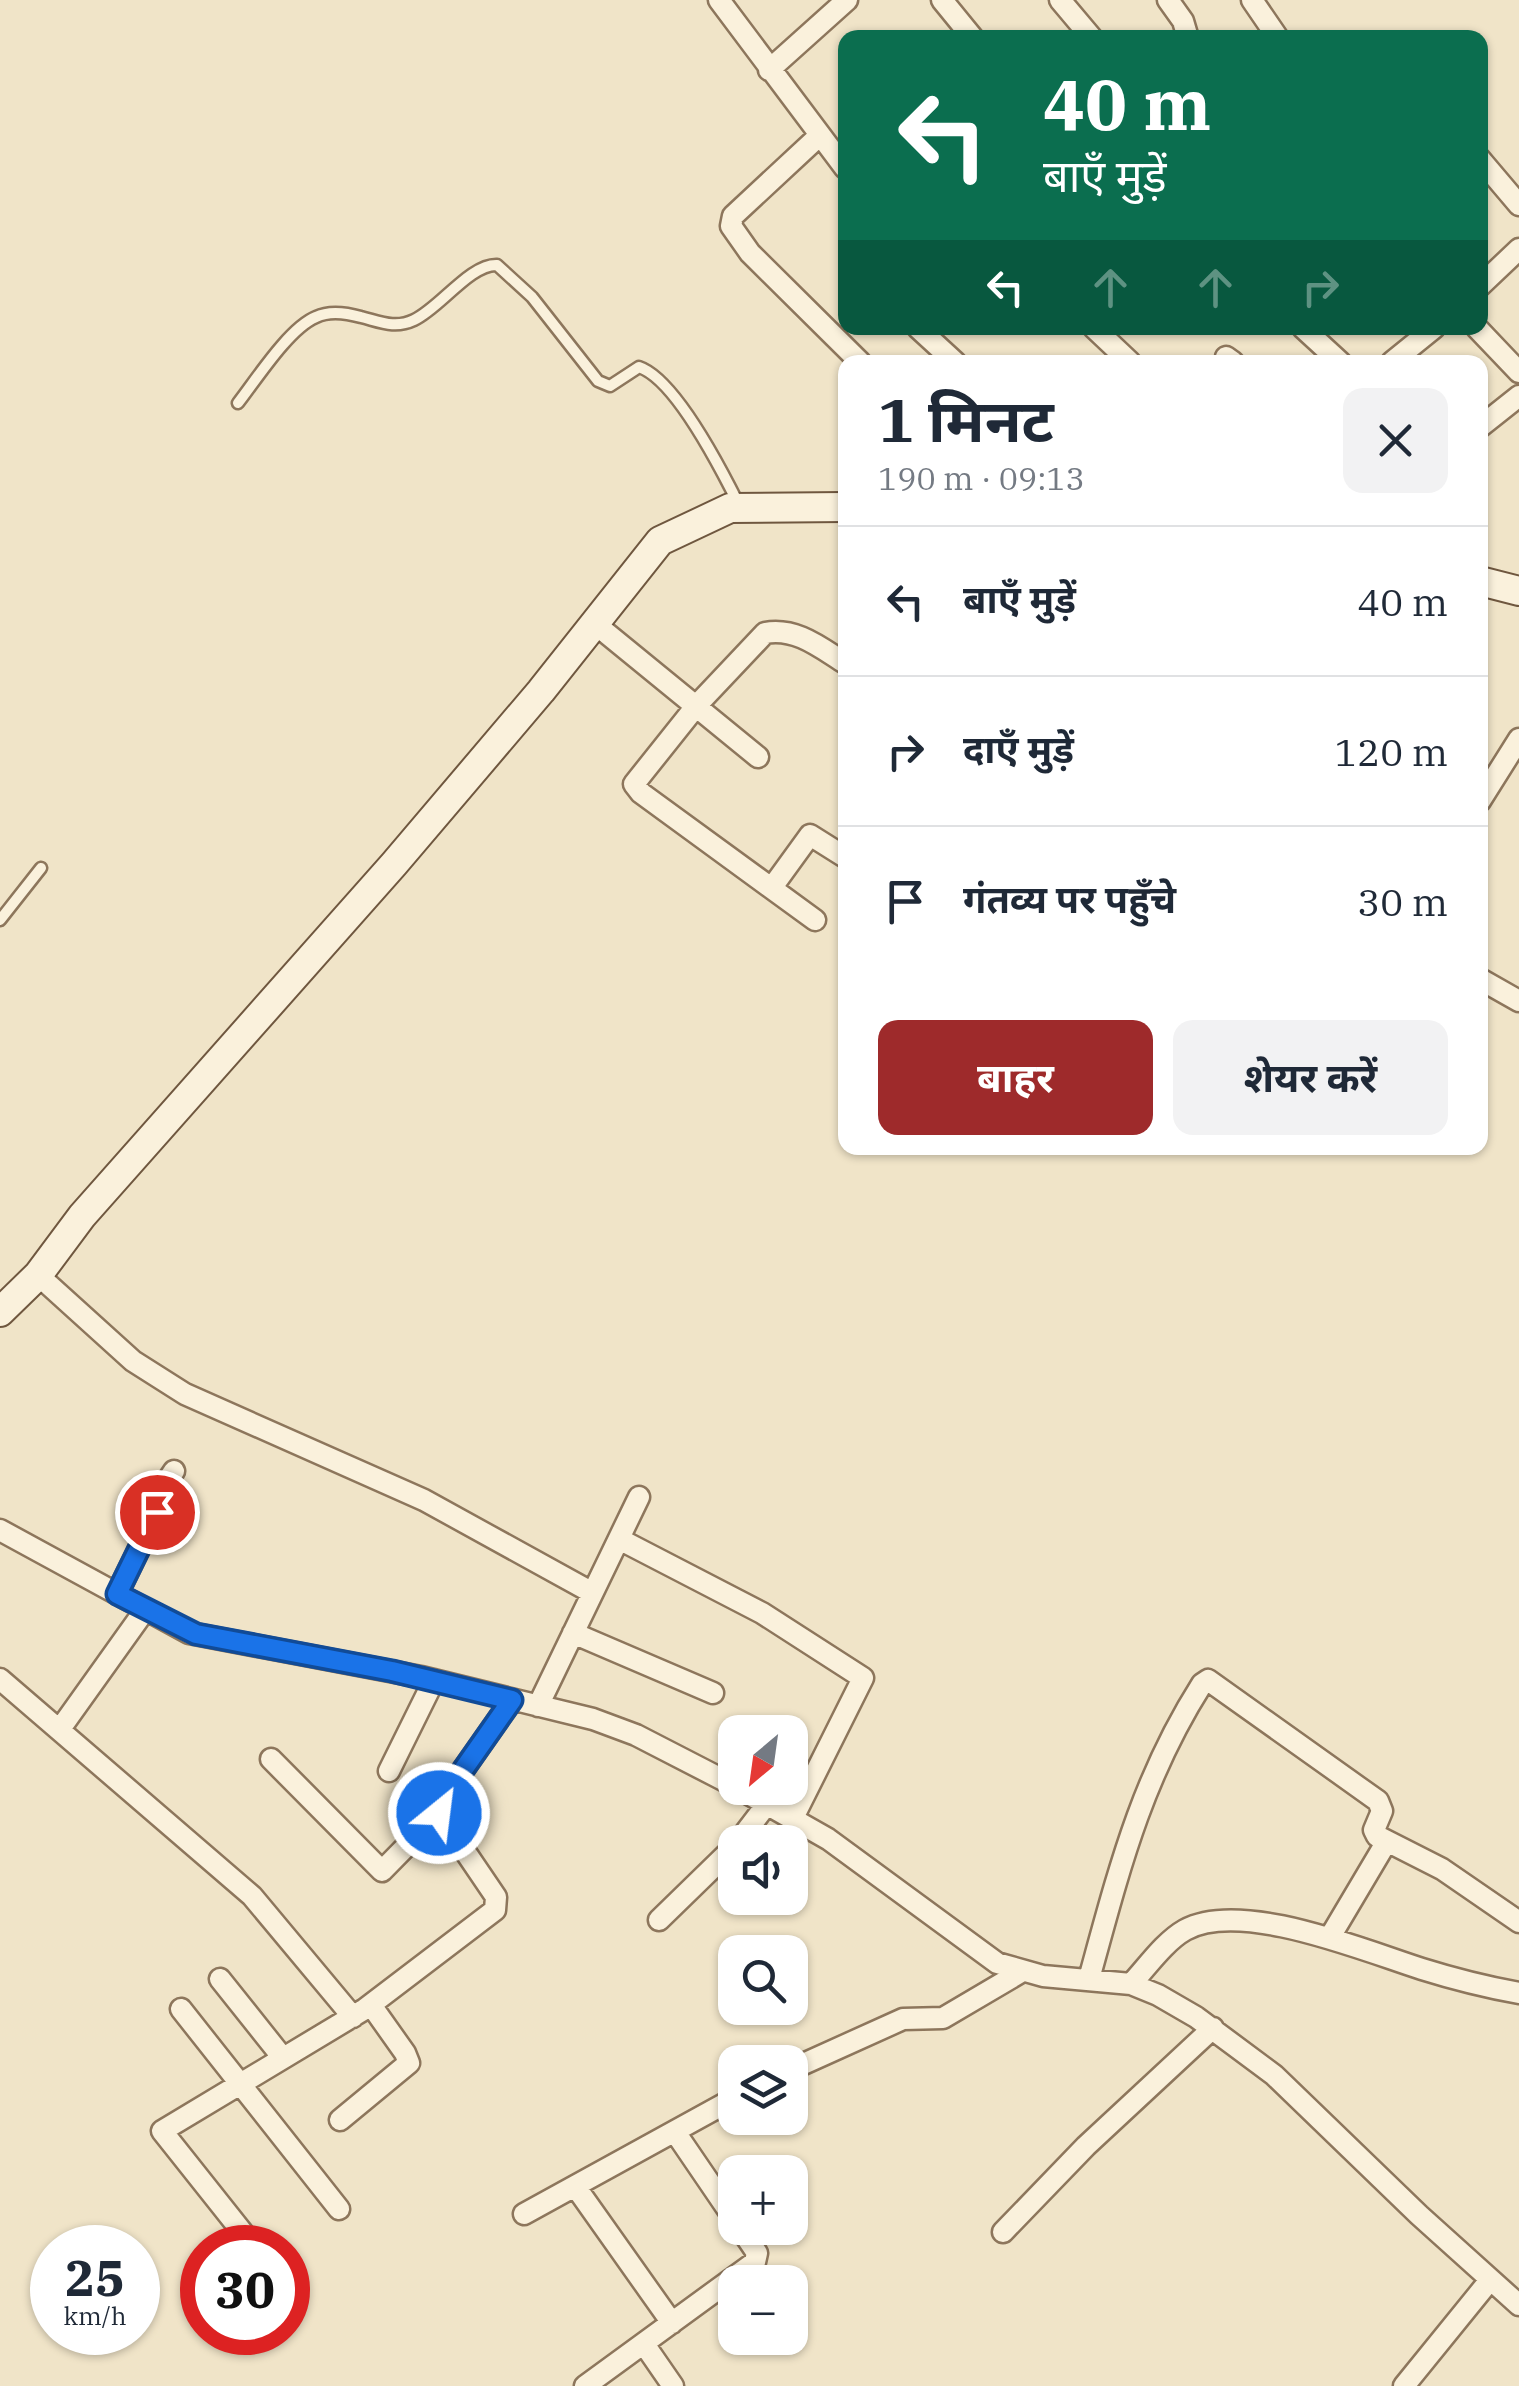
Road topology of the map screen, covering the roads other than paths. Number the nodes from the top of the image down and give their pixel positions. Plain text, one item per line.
1 (719, 0) edge
2 (847, 0) edge
3 (942, 0) edge
4 (1060, 0) edge
5 (1168, 0) edge
6 (1252, 0) edge
7 (967, 30) edge
8 (1085, 30) edge
9 (1186, 30) edge
10 (1273, 30) edge
11 (769, 70) junction
12 (819, 136) junction
13 (838, 156) edge
14 (1488, 169) edge
15 (1519, 205) edge
16 (1519, 249) edge
17 (1488, 278) edge
18 (926, 335) edge
19 (1101, 335) edge
20 (1311, 335) edge
21 (1425, 335) edge
22 (1484, 335) edge
23 (853, 355) edge
24 (947, 355) edge
25 (1123, 355) edge
26 (1332, 355) edge
27 (1401, 355) edge
28 (1519, 372) edge
29 (1519, 396) edge
30 (238, 404) dead end
31 (1488, 421) edge
32 (740, 508) junction
33 (838, 508) edge
34 (1488, 584) edge
35 (1519, 590) edge
36 (594, 623) junction
37 (838, 659) edge
38 (697, 706) junction
39 (1519, 738) edge
40 (758, 757) dead end
41 (1488, 788) edge
42 (838, 848) edge
43 (42, 868) dead end
44 (773, 886) junction
45 (0, 920) edge
46 (815, 920) dead end
47 (1488, 984) edge
48 (1519, 1001) edge
49 (38, 1274) junction
50 (0, 1312) edge
51 (174, 1471) dead end
52 (639, 1498) dead end
53 (0, 1530) edge
54 (619, 1540) junction
55 (592, 1592) junction
56 (117, 1594) junction
57 (145, 1610) junction
58 (573, 1633) junction
59 (0, 1679) edge
60 (434, 1680) junction
61 (713, 1693) dead end
62 (512, 1700) junction
63 (538, 1706) junction
64 (60, 1729) junction
65 (271, 1759) dead end
66 (390, 1771) dead end
67 (718, 1778) edge
68 (769, 1805) edge
69 (439, 1813) junction
70 (793, 1818) junction
71 (1386, 1841) junction
72 (718, 1862) edge
73 (1517, 1917) edge
74 (658, 1920) dead end
75 (1330, 1937) junction
76 (1021, 1972) junction
77 (220, 1979) dead end
78 (1089, 1979) junction
79 (1131, 1984) junction
80 (1519, 1993) edge
81 (371, 2005) junction
82 (181, 2010) dead end
83 (353, 2017) junction
84 (1213, 2028) junction
85 (284, 2058) junction
86 (808, 2062) edge
87 (242, 2084) junction
88 (718, 2107) edge
89 (340, 2120) dead end
90 (674, 2132) junction
91 (575, 2186) junction
92 (718, 2195) edge
93 (339, 2209) dead end
94 (524, 2214) dead end
95 (237, 2225) edge
96 (1003, 2232) dead end
97 (752, 2245) edge
98 (1490, 2280) junction
99 (1519, 2305) edge
100 (672, 2324) junction
101 (644, 2344) junction
102 (585, 2386) edge
103 (673, 2386) edge
104 (1404, 2386) edge

1 - 11 street
2 - 11 street
3 - 7 street
4 - 8 street
5 - 9 street
6 - 10 street
11 - 12 street
12 - 13 street
12 - 23 street
14 - 15 street
16 - 17 street
18 - 24 street
19 - 25 street
20 - 26 street
21 - 27 street
22 - 28 street
29 - 31 street
30 - 32 lane
32 - 33 main road
32 - 36 main road
34 - 35 main road
36 - 38 street
36 - 49 main road
37 - 38 street
38 - 40 street
38 - 44 street
39 - 41 street
42 - 44 street
43 - 45 lane
44 - 46 street
47 - 48 street
49 - 50 main road
49 - 55 street
51 - 56 street
52 - 54 street
53 - 56 street
54 - 55 street
54 - 70 street
55 - 58 street
56 - 57 street
57 - 60 street
57 - 64 street
58 - 61 street
58 - 63 street
59 - 64 street
60 - 62 street
60 - 66 street
62 - 63 street
62 - 69 street
63 - 67 street
64 - 83 street
65 - 69 street
68 - 70 street
69 - 81 street
70 - 76 street
71 - 73 street
71 - 75 street
71 - 78 street
72 - 74 street
75 - 79 street
75 - 80 street
76 - 78 street
76 - 86 street
77 - 85 street
78 - 79 street
79 - 84 street
81 - 83 street
81 - 89 street
82 - 87 street
83 - 85 street
84 - 96 street
84 - 98 street
85 - 87 street
87 - 93 street
87 - 95 street
88 - 90 street
90 - 91 street
90 - 92 street
91 - 94 street
91 - 100 street
97 - 100 street
98 - 99 street
98 - 104 street
100 - 101 street
101 - 102 street
101 - 103 street

